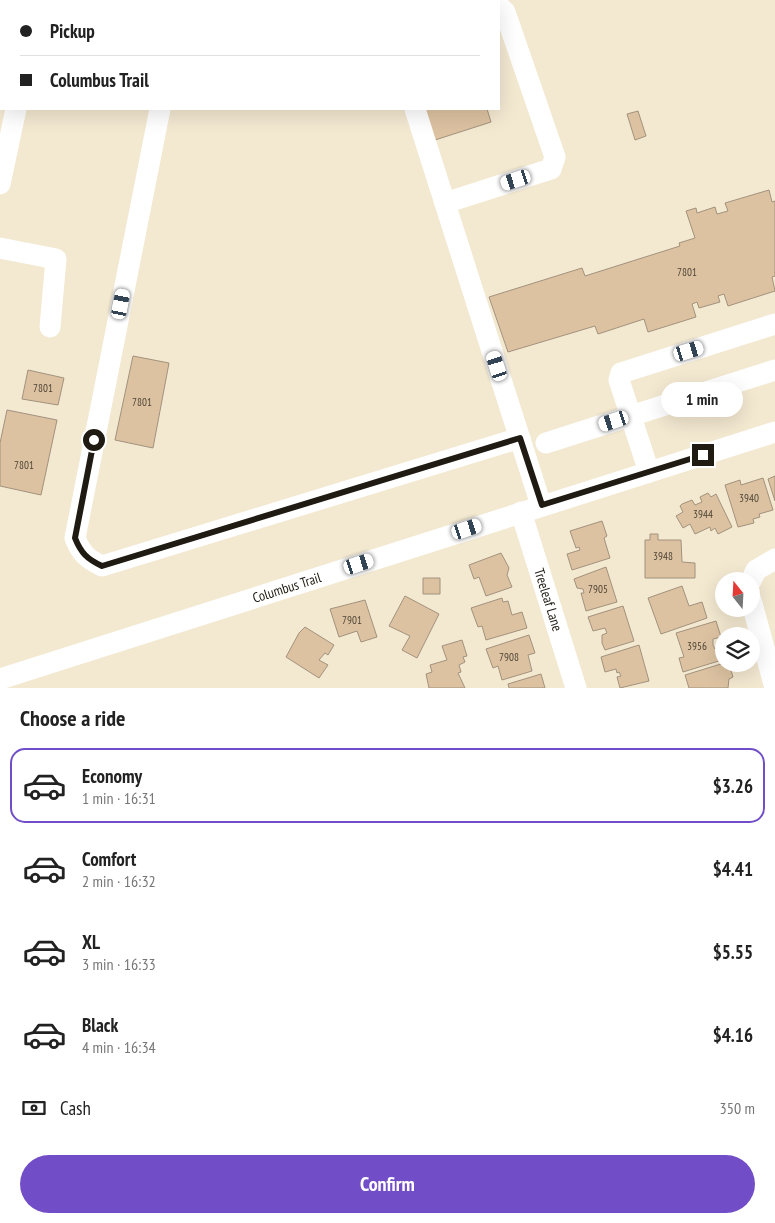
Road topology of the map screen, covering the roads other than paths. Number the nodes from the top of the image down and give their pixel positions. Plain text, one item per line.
1 (500, 7) edge
2 (16, 110) edge
3 (160, 110) edge
4 (415, 110) edge
5 (1, 174) edge
6 (445, 203) junction
7 (0, 248) edge
8 (775, 324) edge
9 (50, 327) dead end
10 (775, 370) edge
11 (631, 416) junction
12 (775, 432) edge
13 (520, 438) junction
14 (546, 443) dead end
15 (649, 472) junction
16 (542, 505) junction
17 (521, 512) junction
18 (775, 558) edge
19 (755, 572) edge
20 (756, 618) edge
21 (0, 679) edge
22 (576, 688) edge
23 (775, 688) edge

1 - 6 street
2 - 5 street
3 - 13 street
4 - 6 street
6 - 13 street
7 - 9 street
8 - 11 street
10 - 11 street
11 - 14 street
11 - 15 street
12 - 15 street, Columbus Trail
13 - 16 street
15 - 16 street, Columbus Trail
16 - 17 street, Columbus Trail
17 - 21 street, Columbus Trail
17 - 22 street, Treeleaf Lane
18 - 19 street
20 - 23 street

